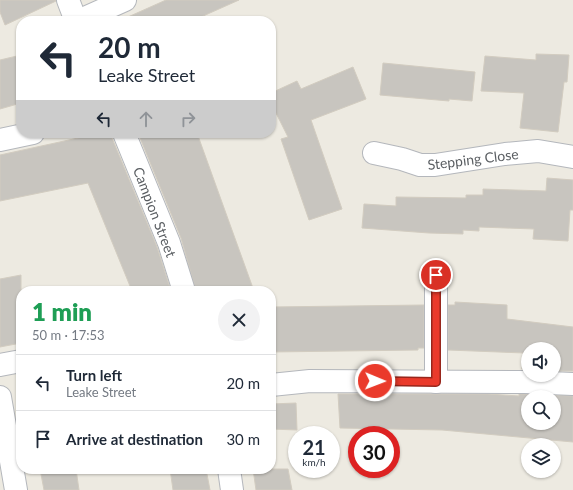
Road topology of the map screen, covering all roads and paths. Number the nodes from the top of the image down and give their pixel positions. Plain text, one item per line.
1 (68, 0) edge
2 (125, 0) edge
3 (75, 16) edge
4 (88, 16) edge
5 (16, 137) edge
6 (126, 138) edge
7 (0, 140) edge
8 (374, 153) dead end
9 (573, 157) edge
10 (436, 275) dead end
11 (182, 286) edge
12 (16, 362) edge
13 (0, 365) edge
14 (436, 382) junction
15 (276, 384) edge
16 (573, 384) edge
17 (0, 397) edge
18 (230, 474) edge
19 (16, 490) edge
20 (232, 490) edge

1 - 3 street
2 - 4 street
5 - 7 street
6 - 11 street, Campion Street
8 - 9 street, Stepping Close
10 - 14 street
12 - 13 street
14 - 15 street
14 - 16 street
17 - 19 street
18 - 20 street

